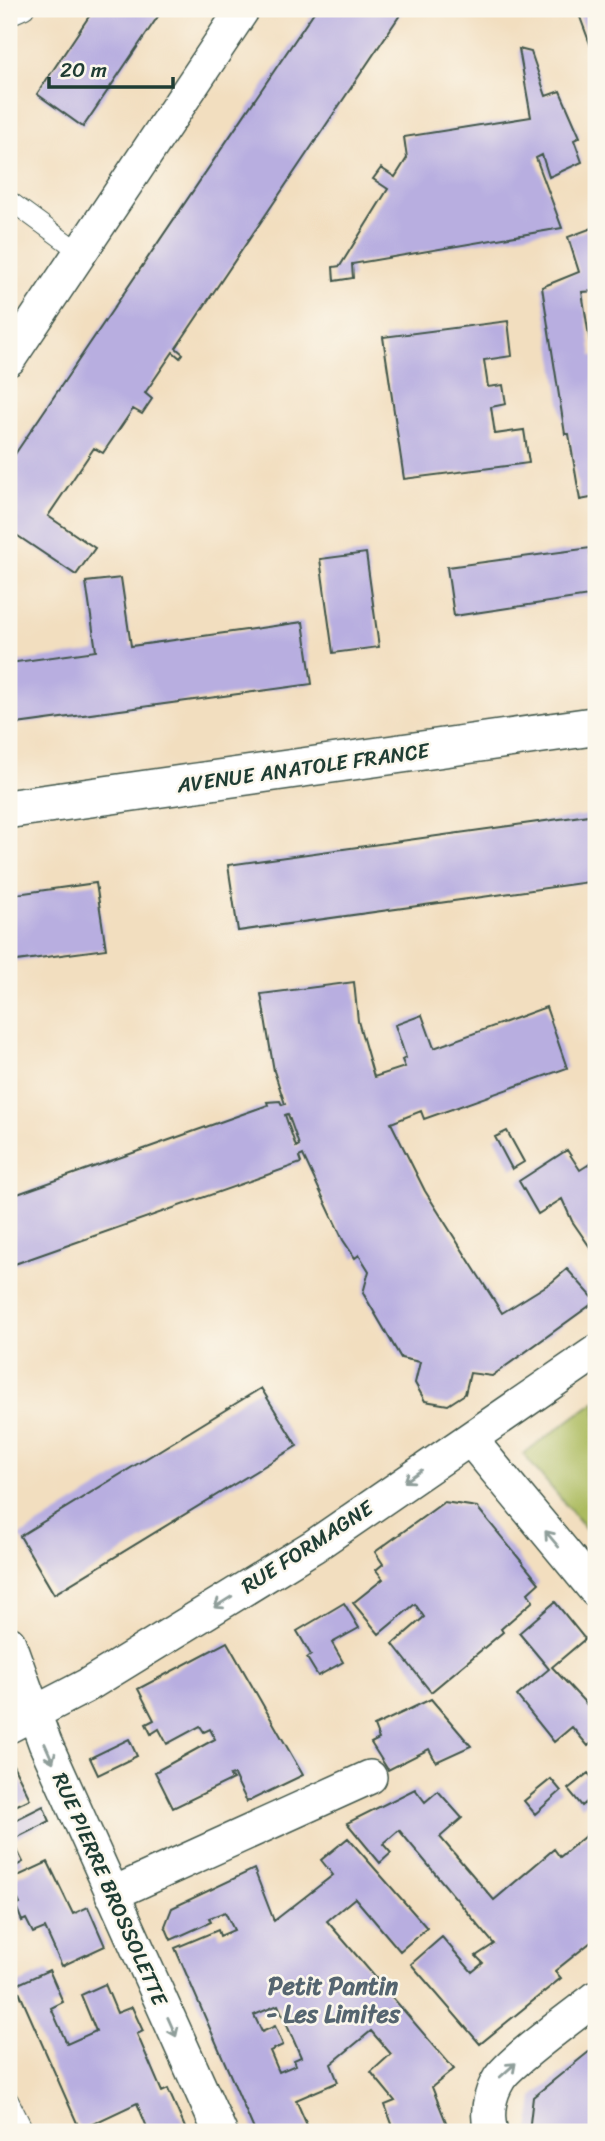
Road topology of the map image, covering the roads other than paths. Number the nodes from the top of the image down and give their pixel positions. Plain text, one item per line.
1 (25, 9) edge
2 (243, 9) edge
3 (9, 16) edge
4 (9, 200) edge
5 (80, 253) junction
6 (9, 359) edge
7 (596, 726) edge
8 (9, 809) edge
9 (596, 1352) edge
10 (471, 1440) junction
11 (596, 1591) edge
12 (9, 1643) edge
13 (21, 1720) edge
14 (370, 1777) dead end
15 (111, 1894) junction
16 (596, 1998) edge
17 (9, 2100) edge
18 (25, 2132) edge
19 (220, 2132) edge
20 (491, 2132) edge

1 - 3 lane
2 - 5 street
4 - 5 lane
5 - 6 street
7 - 8 street, AVENUE ANATOLE FRANCE
9 - 10 street, RUE FORMAGNE
11 -> 10 street
10 -> 13 street, RUE FORMAGNE
12 - 13 street, RUE PIERRE BROSSOLETTE
13 -> 15 street, RUE PIERRE BROSSOLETTE
14 - 15 street
15 -> 19 street, RUE PIERRE BROSSOLETTE
20 -> 16 street
17 - 18 lane

